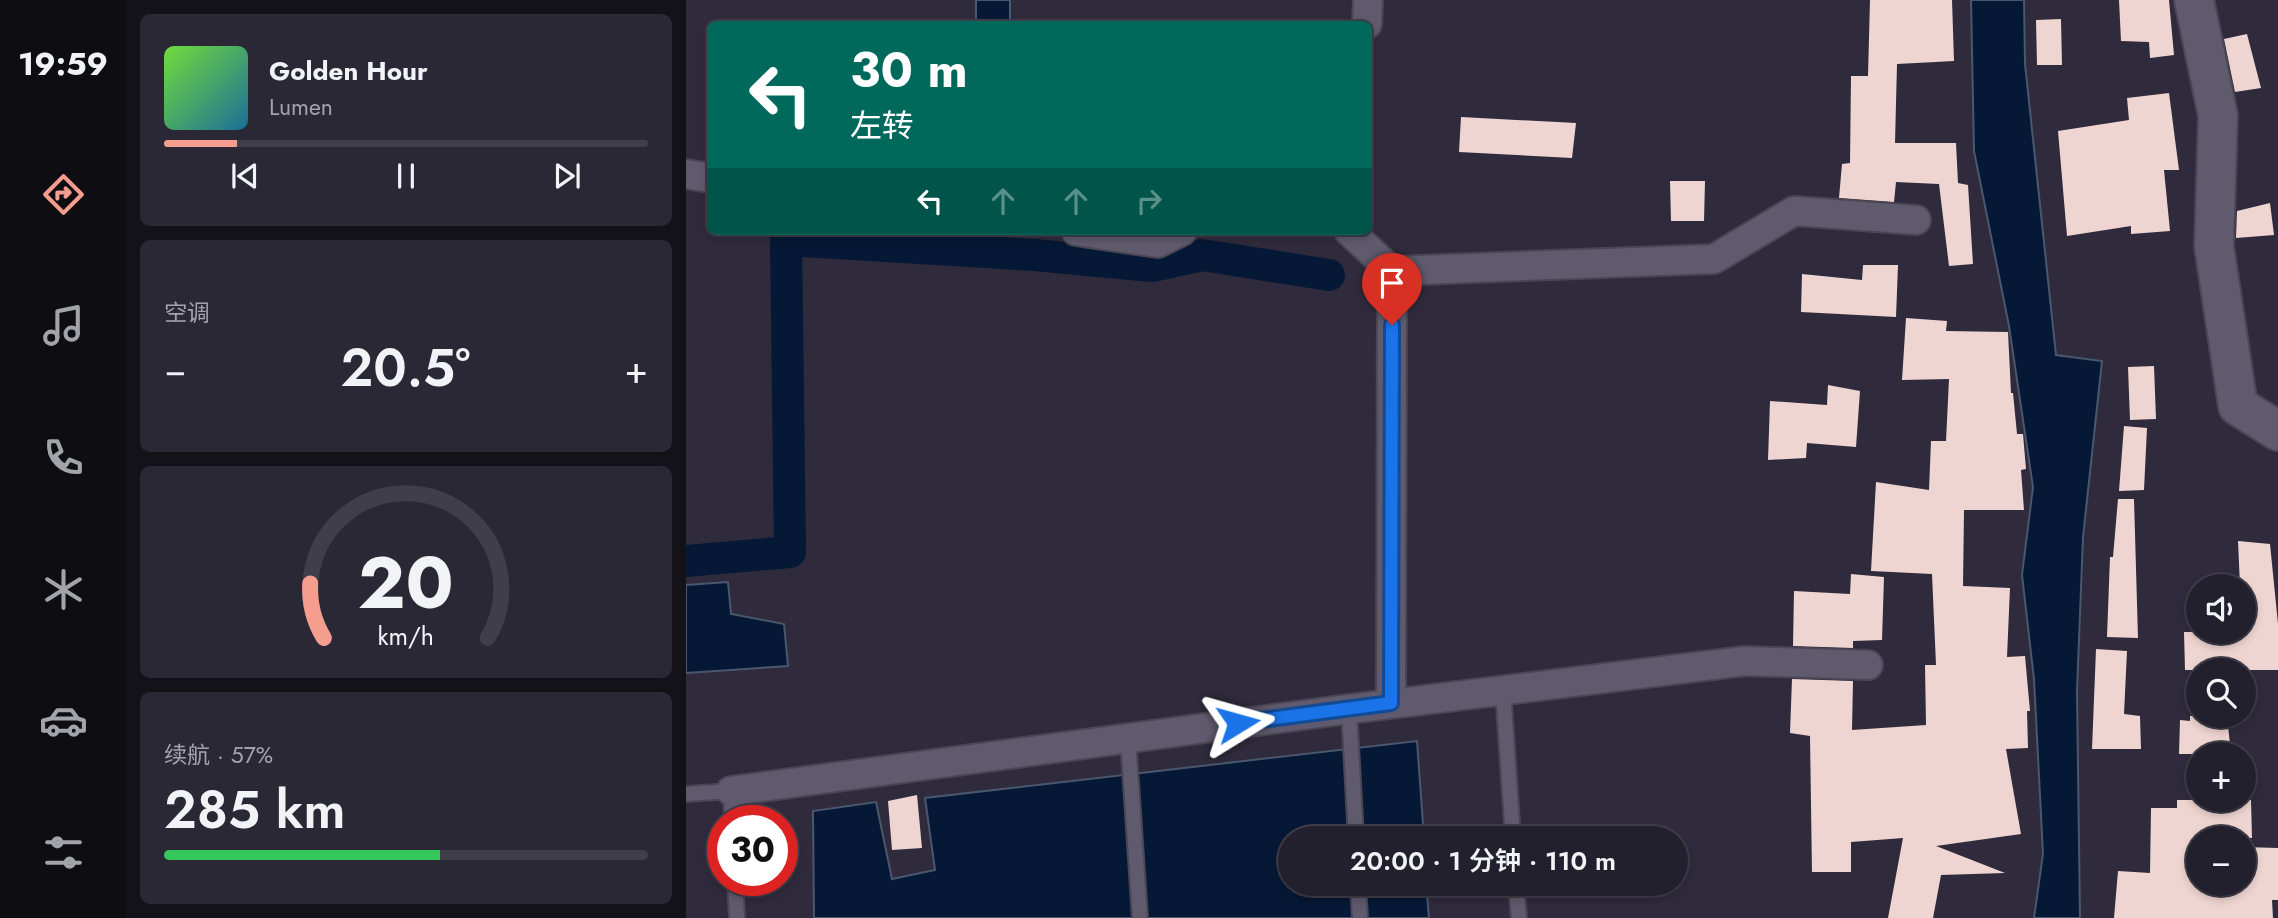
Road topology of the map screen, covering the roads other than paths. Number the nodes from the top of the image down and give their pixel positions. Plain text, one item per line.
1 (1368, 0) edge
2 (2194, 0) edge
3 (1367, 21) edge
4 (686, 174) edge
5 (707, 177) edge
6 (1916, 220) dead end
7 (1103, 235) edge
8 (1174, 235) edge
9 (1353, 235) edge
10 (1392, 271) junction
11 (2278, 431) edge
12 (1868, 666) dead end
13 (1503, 690) junction
14 (1391, 703) junction
15 (1349, 709) junction
16 (1128, 738) junction
17 (731, 791) junction
18 (686, 794) edge
19 (731, 805) edge
20 (1355, 826) edge
21 (1512, 826) edge
22 (736, 896) edge
23 (1359, 896) edge
24 (1517, 896) edge
25 (737, 918) edge
26 (1140, 918) edge
27 (1360, 918) edge
28 (1518, 918) edge

1 - 3 street
2 - 11 street
4 - 5 street
6 - 10 street
7 - 8 street
9 - 10 street
10 - 14 street
12 - 13 street
13 - 14 street
13 - 21 lane
14 - 15 street
15 - 16 street
15 - 20 lane
16 - 17 street
16 - 26 lane
17 - 18 lane
17 - 19 lane
22 - 25 lane
23 - 27 lane
24 - 28 lane

